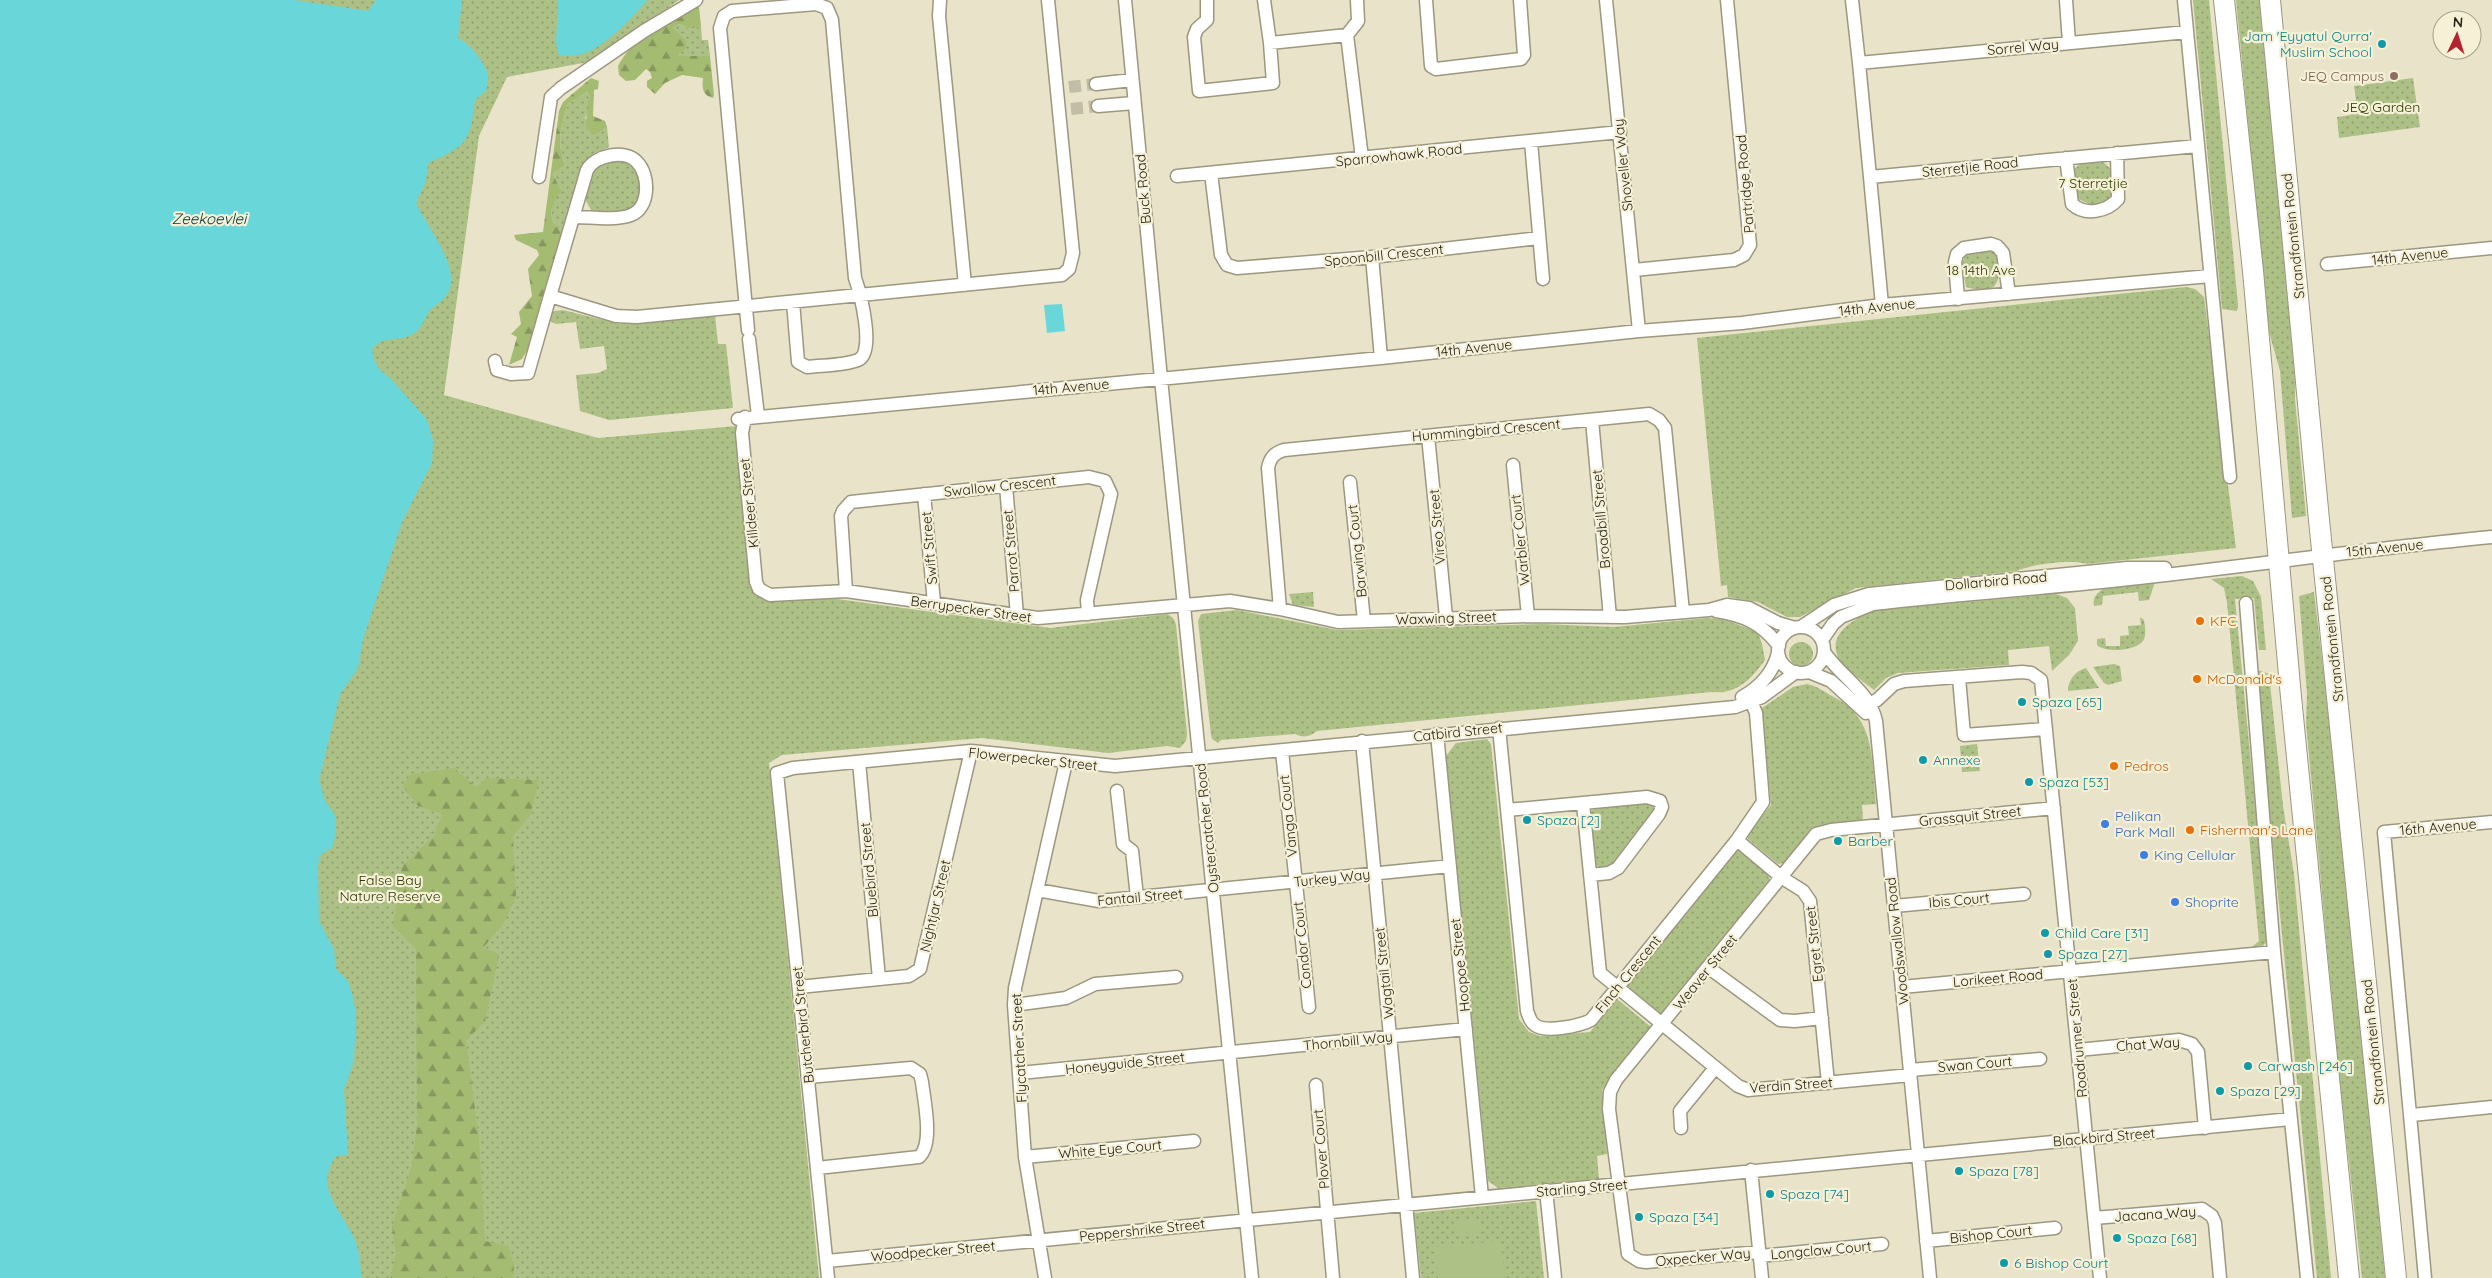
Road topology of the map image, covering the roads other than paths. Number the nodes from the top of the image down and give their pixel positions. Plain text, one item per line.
1 (696, 0) edge
2 (940, 0) edge
3 (1048, 0) edge
4 (1125, 0) edge
5 (1207, 0) edge
6 (1264, 0) edge
7 (1357, 0) edge
8 (1426, 0) edge
9 (1520, 0) edge
10 (1606, 0) edge
11 (1727, 0) edge
12 (1852, 0) edge
13 (2066, 0) edge
14 (2184, 0) edge
15 (2224, 0) edge
16 (2270, 0) edge
17 (2188, 32) junction
18 (1347, 35) junction
19 (1270, 43) junction
20 (2069, 43) junction
21 (1859, 63) junction
22 (1132, 80) junction
23 (1096, 84) tunnel mouth
24 (1134, 103) junction
25 (1098, 106) tunnel mouth
26 (1620, 132) junction
27 (1531, 142) junction
28 (2197, 146) junction
29 (2117, 153) junction
30 (1362, 158) junction
31 (2066, 158) junction
32 (1211, 173) junction
33 (1177, 176) dead end
34 (540, 177) dead end
35 (1870, 177) junction
36 (574, 217) junction
37 (1539, 238) junction
38 (2492, 248) edge
39 (1372, 257) junction
40 (2327, 264) dead end
41 (1634, 270) junction
42 (2210, 276) junction
43 (1543, 279) dead end
44 (965, 285) junction
45 (2008, 294) junction
46 (550, 296) junction
47 (860, 296) junction
48 (1958, 299) junction
49 (793, 302) junction
50 (1882, 305) junction
51 (745, 308) junction
52 (1639, 331) junction
53 (1381, 358) junction
54 (495, 361) dead end
55 (1161, 379) junction
56 (747, 417) junction
57 (1592, 420) junction
58 (1428, 436) junction
59 (1512, 465) dead end
60 (2230, 477) dead end
61 (1350, 482) dead end
62 (1006, 486) junction
63 (924, 494) junction
64 (2492, 537) edge
65 (2323, 556) junction
66 (2279, 561) junction
67 (2200, 571) junction
68 (759, 589) joint
69 (846, 591) junction
70 (934, 603) junction
71 (2246, 603) dead end
72 (1185, 605) junction
73 (1280, 609) junction
74 (1709, 610) junction
75 (1683, 612) junction
76 (1088, 614) junction
77 (1017, 615) junction
78 (1528, 616) junction
79 (1446, 617) junction
80 (1610, 617) junction
81 (1364, 621) junction
82 (1798, 628) junction
83 (1823, 646) junction
84 (1779, 649) junction
85 (1796, 672) junction
86 (1809, 672) junction
87 (1959, 678) junction
88 (1750, 698) junction
89 (1866, 705) junction
90 (1499, 728) junction
91 (2046, 729) junction
92 (1437, 734) junction
93 (1362, 741) junction
94 (1282, 750) junction
95 (971, 751) junction
96 (1200, 758) junction
97 (859, 762) junction
98 (1066, 762) junction
99 (777, 773) joint
100 (1117, 791) dead end
101 (1583, 804) junction
102 (2054, 808) junction
103 (1507, 810) junction
104 (2492, 822) edge
105 (1885, 824) junction
106 (1737, 840) junction
107 (1450, 866) junction
108 (1375, 874) junction
109 (1590, 875) junction
110 (1781, 877) junction
111 (1295, 882) junction
112 (1037, 890) junction
113 (1214, 890) junction
114 (2024, 894) dead end
115 (1137, 897) junction
116 (1894, 906) junction
117 (2274, 952) junction
118 (1709, 968) junction
119 (2070, 972) junction
120 (1176, 977) dead end
121 (879, 979) junction
122 (799, 987) junction
123 (1617, 987) junction
124 (1902, 987) junction
125 (1014, 1004) junction
126 (1309, 1007) dead end
127 (1822, 1018) junction
128 (1662, 1025) junction
129 (1466, 1029) junction
130 (1390, 1036) junction
131 (2078, 1050) junction
132 (1230, 1053) junction
133 (2040, 1058) dead end
134 (1715, 1068) junction
135 (1910, 1072) junction
136 (1020, 1074) junction
137 (808, 1077) junction
138 (1828, 1083) junction
139 (1316, 1085) dead end
140 (2492, 1107) edge
141 (2412, 1115) junction
142 (2290, 1118) junction
143 (1681, 1128) dead end
144 (2206, 1128) junction
145 (2086, 1138) junction
146 (1194, 1141) dead end
147 (1918, 1154) junction
148 (1025, 1157) junction
149 (817, 1168) junction
150 (1752, 1170) junction
151 (1620, 1185) junction
152 (1546, 1190) junction
153 (1482, 1197) junction
154 (1406, 1204) junction
155 (1327, 1212) junction
156 (2094, 1218) junction
157 (1246, 1219) junction
158 (2055, 1228) dead end
159 (1039, 1241) junction
160 (1926, 1241) junction
161 (1882, 1244) dead end
162 (1760, 1254) junction
163 (827, 1260) junction
164 (828, 1278) edge
165 (1045, 1278) edge
166 (1252, 1278) edge
167 (1333, 1278) edge
168 (1413, 1278) edge
169 (1555, 1278) edge
170 (1762, 1278) edge
171 (1930, 1278) edge
172 (2100, 1278) edge
173 (2220, 1278) edge
174 (2307, 1278) edge
175 (2349, 1278) edge
176 (2396, 1278) edge
177 (2425, 1278) edge

1 - 34 street
2 - 44 street
3 - 44 street
4 - 22 street, Buck Road
5 - 19 street
6 - 19 street
7 - 18 street
8 - 9 street
10 - 26 street, Shoveller Way
11 - 41 street, Partridge Road
12 - 21 street
13 - 20 street
14 - 17 street
15 - 66 main road
16 - 65 main road, Strandfontein Road
17 - 20 street, Sorrel Way
17 - 28 street
18 - 19 street
18 - 30 street
20 - 21 street, Sorrel Way
21 - 35 street
22 - 23 street
22 - 24 street, Buck Road
24 - 25 street
24 - 55 street, Buck Road
26 - 27 street, Sparrowhawk Road
26 - 41 street, Shoveller Way
27 - 30 street, Sparrowhawk Road
27 - 37 street
28 - 29 street, Sterretjie Road
28 - 42 street
29 - 31 street, Sterretjie Road
29 - 31 street
30 - 32 street, Sparrowhawk Road
31 - 35 street, Sterretjie Road
32 - 33 street, Sparrowhawk Road
32 - 39 street, Spoonbill Crescent
35 - 50 street
36 - 36 street
36 - 46 street
37 - 39 street, Spoonbill Crescent
37 - 43 street
38 - 40 street, 14th Avenue
39 - 53 street
41 - 52 street, Shoveller Way
42 - 45 street, 14th Avenue
42 - 60 street
44 - 47 street
45 - 48 street, 14th Avenue
45 - 48 street
46 - 51 street
46 - 54 street
47 - 49 street
47 - 49 street
47 - 51 street, Killdeer Street
48 - 50 street, 14th Avenue
49 - 51 street
50 - 52 street, 14th Avenue
51 - 56 street, Killdeer Street
52 - 53 street, 14th Avenue
53 - 55 street, 14th Avenue
55 - 56 street, 14th Avenue
55 - 72 street, Oystercatcher Road
56 - 68 street, Killdeer Street
57 - 58 street, Hummingbird Crescent
57 - 75 street, Hummingbird Crescent
57 - 80 street, Broadbill Street
58 - 73 street, Hummingbird Crescent
58 - 79 street, Vireo Street
59 - 78 street, Warbler Court
61 - 81 street, Barwing Court
62 - 63 street, Swallow Crescent
62 - 76 street, Swallow Crescent
62 - 77 street, Parrot Street
63 - 69 street, Swallow Crescent
63 - 70 street, Swift Street
64 - 65 street, 15th Avenue
65 - 66 street, 15th Avenue
65 - 176 main road, Strandfontein Road
66 - 67 street, Dollarbird Road
66 - 175 main road
67 - 82 street, Dollarbird Road
67 - 83 street, Dollarbird Road
68 - 69 street, Berrypecker Street
69 - 70 street, Berrypecker Street
70 - 77 street, Berrypecker Street
71 - 117 street
72 - 73 street, Waxwing Street
72 - 76 street, Berrypecker Street
72 - 96 street, Oystercatcher Road
73 - 81 street, Waxwing Street
74 - 75 street, Waxwing Street
74 - 82 street, Waxwing Street
74 - 84 street, Waxwing Street
75 - 80 street, Waxwing Street
76 - 77 street, Berrypecker Street
78 - 79 street, Waxwing Street
78 - 80 street, Waxwing Street
79 - 81 street, Waxwing Street
82 - 83 street
82 - 84 street
83 - 86 street
83 - 89 street, Woodswallow Road
84 - 85 street
84 - 88 street, Catbird Street
85 - 86 street
85 - 88 street, Catbird Street
86 - 89 street, Woodswallow Road
87 - 89 street, Roadrunner Street
87 - 91 street, Roadrunner Street
87 - 91 street
88 - 90 street, Catbird Street
88 - 106 street, Finch Crescent
89 - 105 street, Woodswallow Road
90 - 92 street, Catbird Street
90 - 103 street, Finch Crescent
91 - 102 street, Roadrunner Street
92 - 93 street, Catbird Street
92 - 107 street, Hoopoe Street
93 - 94 street, Catbird Street
93 - 108 street, Wagtail Street
94 - 96 street, Catbird Street
94 - 111 street, Vanga Court
95 - 97 street, Flowerpecker Street
95 - 98 street, Flowerpecker Street
95 - 121 street, Nightjar Street
96 - 98 street, Flowerpecker Street
96 - 113 street, Oystercatcher Road
97 - 99 street, Flowerpecker Street
97 - 121 street, Bluebird Street
98 - 112 street, Flycatcher Street
99 - 122 street, Butcherbird Street
100 - 115 street
101 - 103 street
101 - 109 street, Verdin Street
101 - 109 street
102 - 105 street, Grassquit Street
102 - 119 street, Roadrunner Street
103 - 123 street, Finch Crescent
104 - 141 street, 16th Avenue
105 - 110 street, Weaver Street
105 - 116 street, Woodswallow Road
106 - 110 street, Egret Street
106 - 123 street, Finch Crescent
107 - 108 street, Turkey Way
107 - 129 street, Hoopoe Street
108 - 111 street, Turkey Way
108 - 130 street, Wagtail Street
109 - 123 street, Verdin Street
110 - 118 street, Weaver Street
110 - 127 street, Egret Street
111 - 113 street, Turkey Way
111 - 126 street, Condor Court
112 - 115 street, Fantail Street
112 - 125 street, Flycatcher Street
113 - 115 street, Fantail Street
113 - 132 street, Oystercatcher Road
114 - 116 street, Ibis Court
116 - 124 street, Woodswallow Road
117 - 119 street, Lorikeet Road
117 - 142 street
118 - 127 street
118 - 128 street, Weaver Street
119 - 124 street, Lorikeet Road
119 - 131 street, Roadrunner Street
120 - 125 street
121 - 122 street, Nightjar Street
122 - 137 street, Butcherbird Street
123 - 128 street, Verdin Street
124 - 135 street, Woodswallow Road
125 - 136 street, Flycatcher Street
127 - 138 street, Egret Street
128 - 134 street, Verdin Street
128 - 151 street, Weaver Street
129 - 130 street, Thornbill Way
129 - 153 street, Hoopoe Street
130 - 132 street, Thornbill Way
130 - 154 street, Wagtail Street
131 - 144 street, Chat Way
131 - 145 street, Roadrunner Street
132 - 136 street, Honeyguide Street
132 - 157 street, Oystercatcher Road
133 - 135 street, Swan Court
134 - 138 street, Verdin Street
134 - 143 street
135 - 138 street, Verdin Street
135 - 147 street, Woodswallow Road
136 - 148 street, Flycatcher Street
137 - 149 street, Butcherbird Street
137 - 149 street
139 - 155 street, Plover Court
140 - 141 street
141 - 177 street
142 - 144 street, Blackbird Street
142 - 174 street
144 - 145 street, Blackbird Street
145 - 147 street, Blackbird Street
145 - 156 street, Roadrunner Street
146 - 148 street, White Eye Court
147 - 150 street, Starling Street
147 - 160 street, Woodswallow Road
148 - 159 street, Flycatcher Street
149 - 163 street, Butcherbird Street
150 - 151 street, Starling Street
150 - 162 street
151 - 152 street, Starling Street
151 - 162 street, Oxpecker Way
152 - 153 street, Starling Street
152 - 169 street
153 - 154 street, Starling Street
154 - 155 street, Starling Street
154 - 168 street, Wagtail Street
155 - 157 street, Starling Street
155 - 167 street, Plover Court
156 - 172 street, Roadrunner Street
156 - 173 street, Jacana Way
157 - 159 street, Peppershrike Street
157 - 166 street, Oystercatcher Road
158 - 160 street, Bishop Court
159 - 163 street, Woodpecker Street
159 - 165 street, Flycatcher Street
160 - 171 street, Woodswallow Road
161 - 162 street, Longclaw Court
162 - 170 street
163 - 164 street, Butcherbird Street

